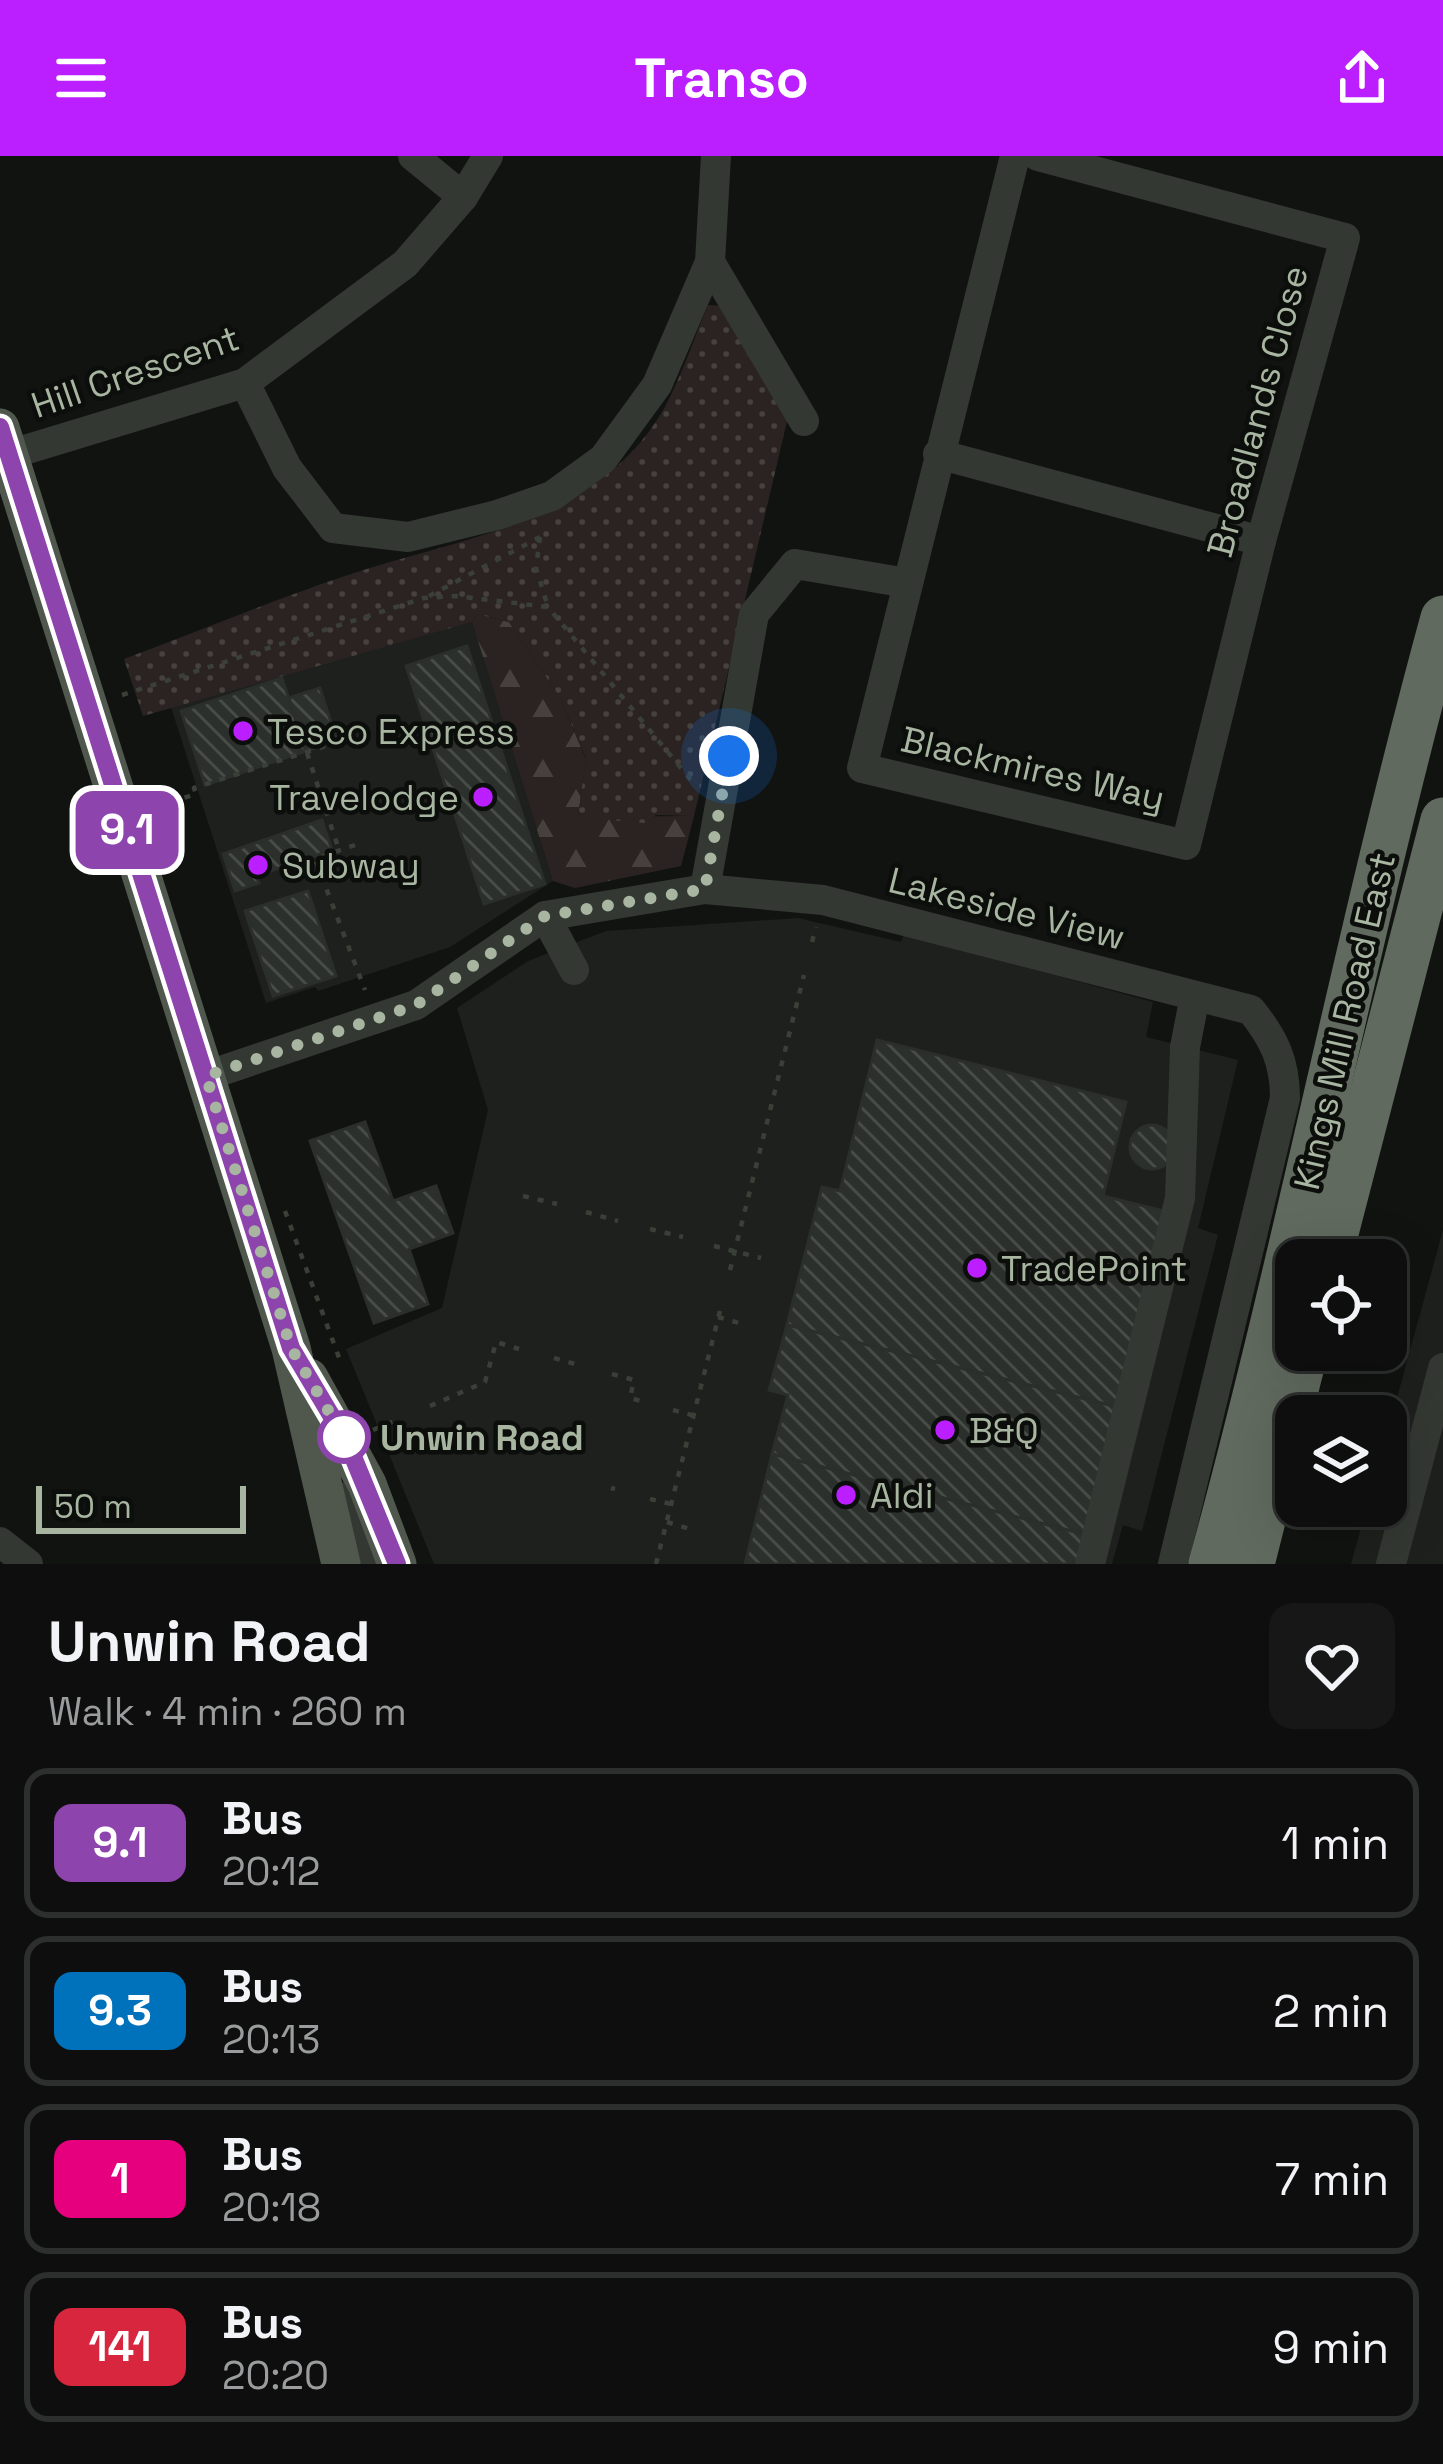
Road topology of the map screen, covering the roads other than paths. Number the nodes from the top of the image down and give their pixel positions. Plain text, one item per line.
1 (413, 156) edge
2 (488, 156) edge
3 (716, 156) edge
4 (1015, 156) edge
5 (1038, 156) edge
6 (463, 197) junction
7 (710, 262) junction
8 (245, 382) junction
9 (804, 421) dead end
10 (4, 441) edge
11 (938, 454) junction
12 (1261, 541) junction
13 (907, 583) junction
14 (1443, 619) edge
15 (1432, 686) edge
16 (1443, 820) edge
17 (1186, 844) joint
18 (705, 889) junction
19 (545, 916) junction
20 (574, 970) dead end
21 (1196, 996) junction
22 (206, 1076) junction
23 (1334, 1239) edge
24 (291, 1348) junction
25 (1443, 1368) edge
26 (1301, 1371) edge
27 (357, 1437) junction
28 (0, 1543) edge
29 (28, 1564) edge
30 (341, 1564) edge
31 (370, 1564) edge
32 (398, 1564) edge
33 (1090, 1564) edge
34 (1173, 1564) edge
35 (1210, 1564) edge
36 (1252, 1564) edge
37 (1391, 1564) edge

1 - 6 street
2 - 6 street, Hill Crescent
3 - 7 street
4 - 11 street
5 - 12 street, Broadlands Close
6 - 8 street, Hill Crescent
7 - 8 street
7 - 9 street
8 - 10 street, Hill Crescent
10 - 22 main road
11 - 12 street
11 - 13 street
12 - 17 street, Broadlands Close
13 - 17 street, Blackmires Way
13 - 18 street
14 - 15 highway, Kings Mill Road East
15 - 35 highway, Kings Mill Road East
16 - 23 highway, Kings Mill Road East
18 - 19 street, Lakeside View
18 - 21 street, Lakeside View
19 - 20 street
19 - 22 street, Lakeside View
21 - 33 street
21 - 34 street, Lakeside View
22 - 24 main road
24 - 27 main road
24 - 30 main road
25 - 37 street
26 - 36 highway
27 - 31 street
27 - 32 main road
28 - 29 street

